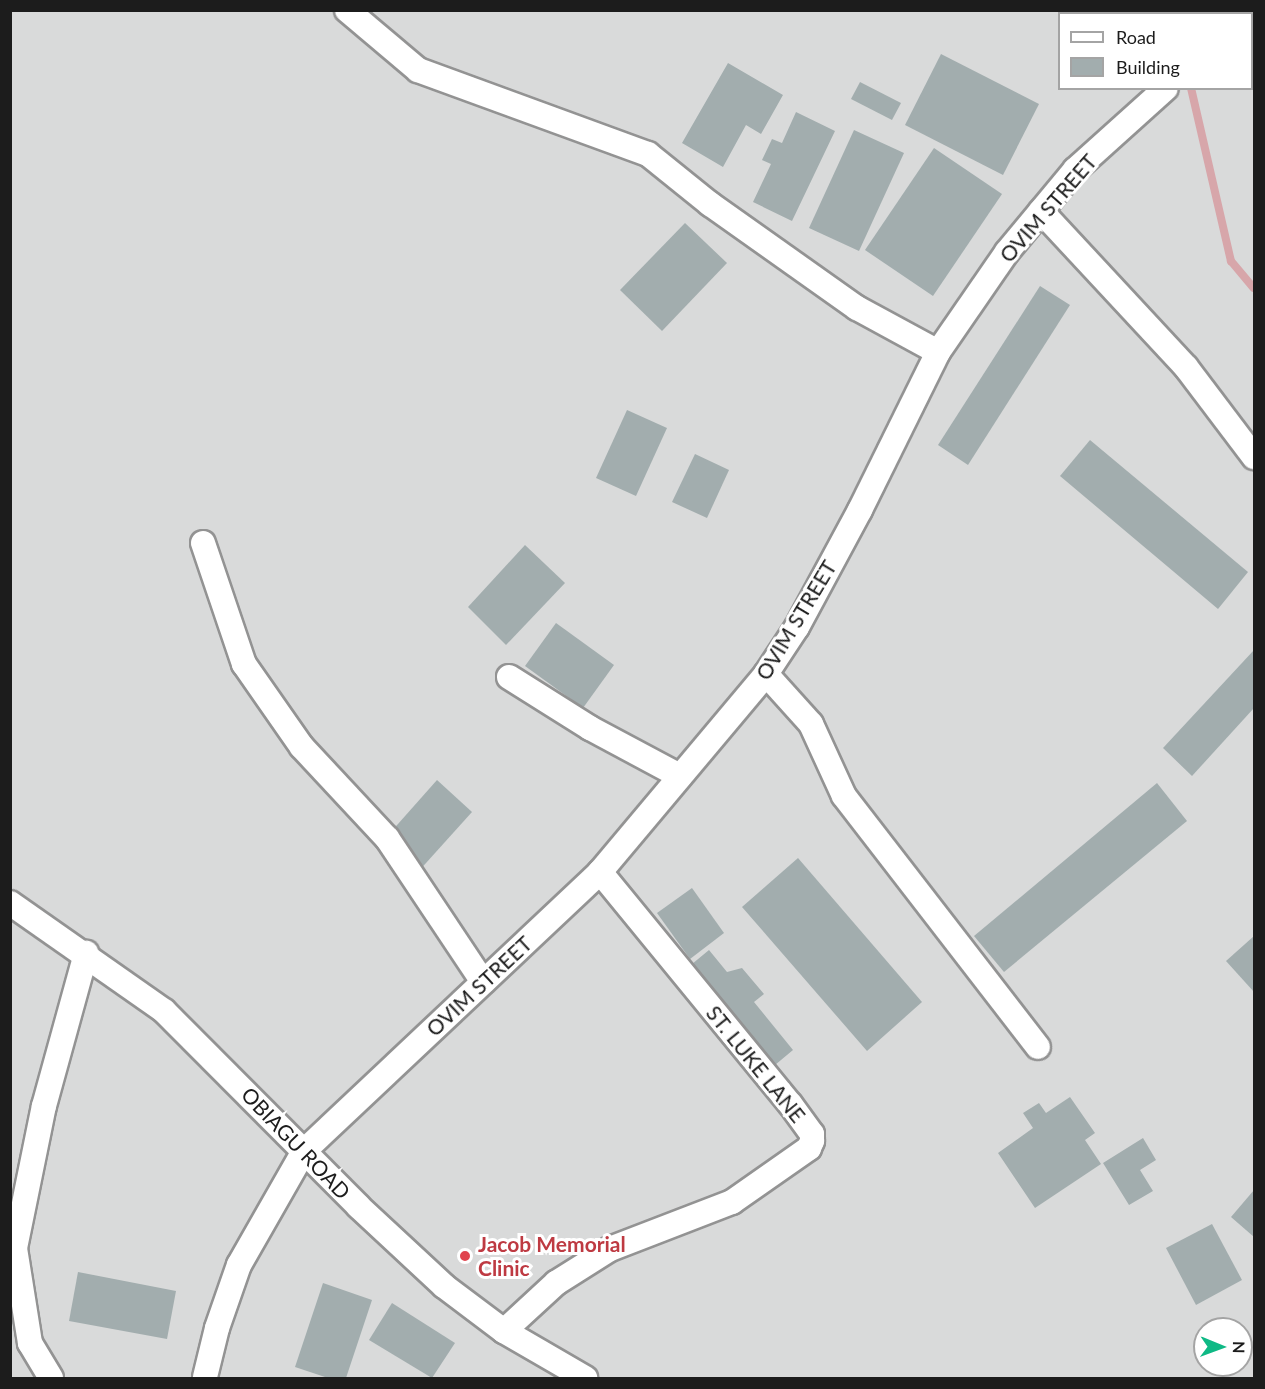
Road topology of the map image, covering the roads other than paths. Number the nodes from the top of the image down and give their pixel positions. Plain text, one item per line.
1 (346, 10) edge
2 (1164, 90) edge
3 (1041, 211) junction
4 (938, 352) junction
5 (1254, 457) edge
6 (203, 543) dead end
7 (766, 674) junction
8 (509, 677) dead end
9 (680, 776) junction
10 (600, 872) junction
11 (10, 903) edge
12 (86, 953) junction
13 (483, 982) junction
14 (1038, 1047) dead end
15 (304, 1151) junction
16 (504, 1331) junction
17 (205, 1377) edge
18 (51, 1378) edge
19 (585, 1378) edge

1 - 4 street
2 - 3 street, OVIM STREET
3 - 4 street, OVIM STREET
3 - 5 street
4 - 7 street, OVIM STREET
6 - 13 street
7 - 9 street, OVIM STREET
7 - 14 street
8 - 9 street
9 - 10 street, OVIM STREET
10 - 13 street, OVIM STREET
10 - 16 street, ST. LUKE LANE
11 - 12 street, OBIAGU ROAD
12 - 15 street, OBIAGU ROAD
12 - 18 street
13 - 15 street, OVIM STREET
15 - 16 street, OBIAGU ROAD
15 - 17 street, OVIM STREET
16 - 19 street, OBIAGU ROAD

